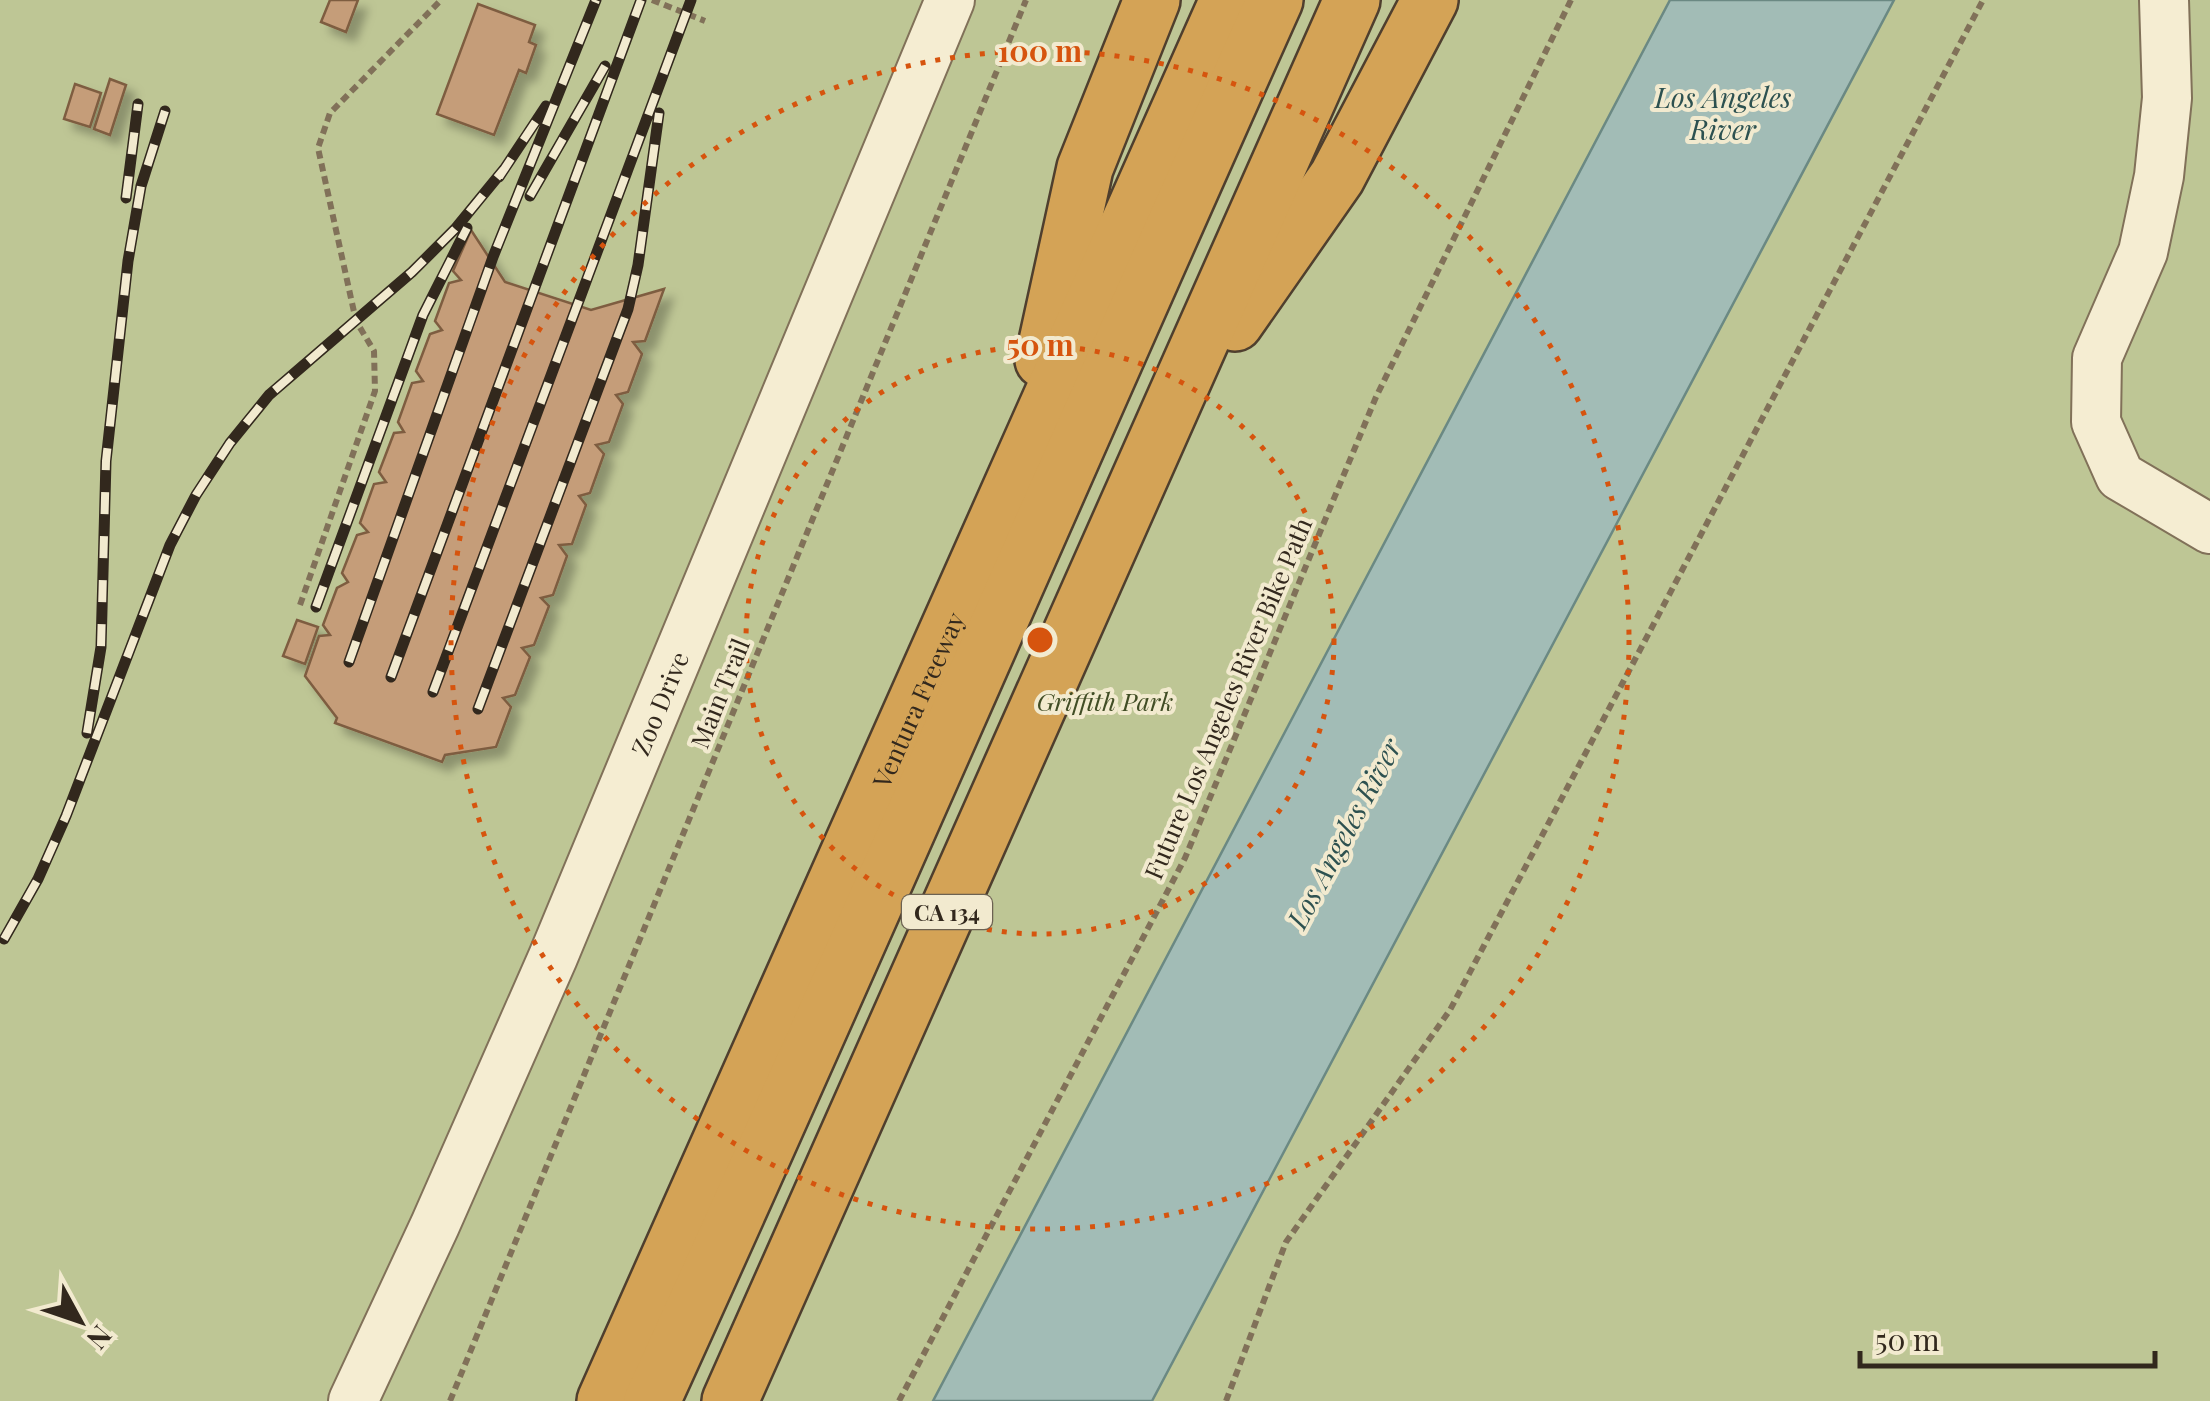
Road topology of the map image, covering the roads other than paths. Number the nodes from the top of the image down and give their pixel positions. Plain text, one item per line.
1 (950, 0) edge
2 (1152, 0) edge
3 (1228, 0) edge
4 (1276, 0) edge
5 (1304, 0) edge
6 (1352, 0) edge
7 (1430, 0) edge
8 (2164, 0) edge
9 (1164, 423) junction
10 (1018, 473) junction
11 (2210, 530) edge
12 (352, 1401) edge
13 (605, 1401) edge
14 (652, 1401) edge
15 (687, 1401) edge
16 (730, 1401) edge

1 - 12 street, Zoo Drive
2 - 10 highway
3 - 10 highway, Ventura Freeway
4 - 14 highway
5 - 15 highway
6 - 9 highway, CA 134
7 - 9 highway
8 - 11 street
9 - 16 highway, CA 134
10 - 13 highway, Ventura Freeway

